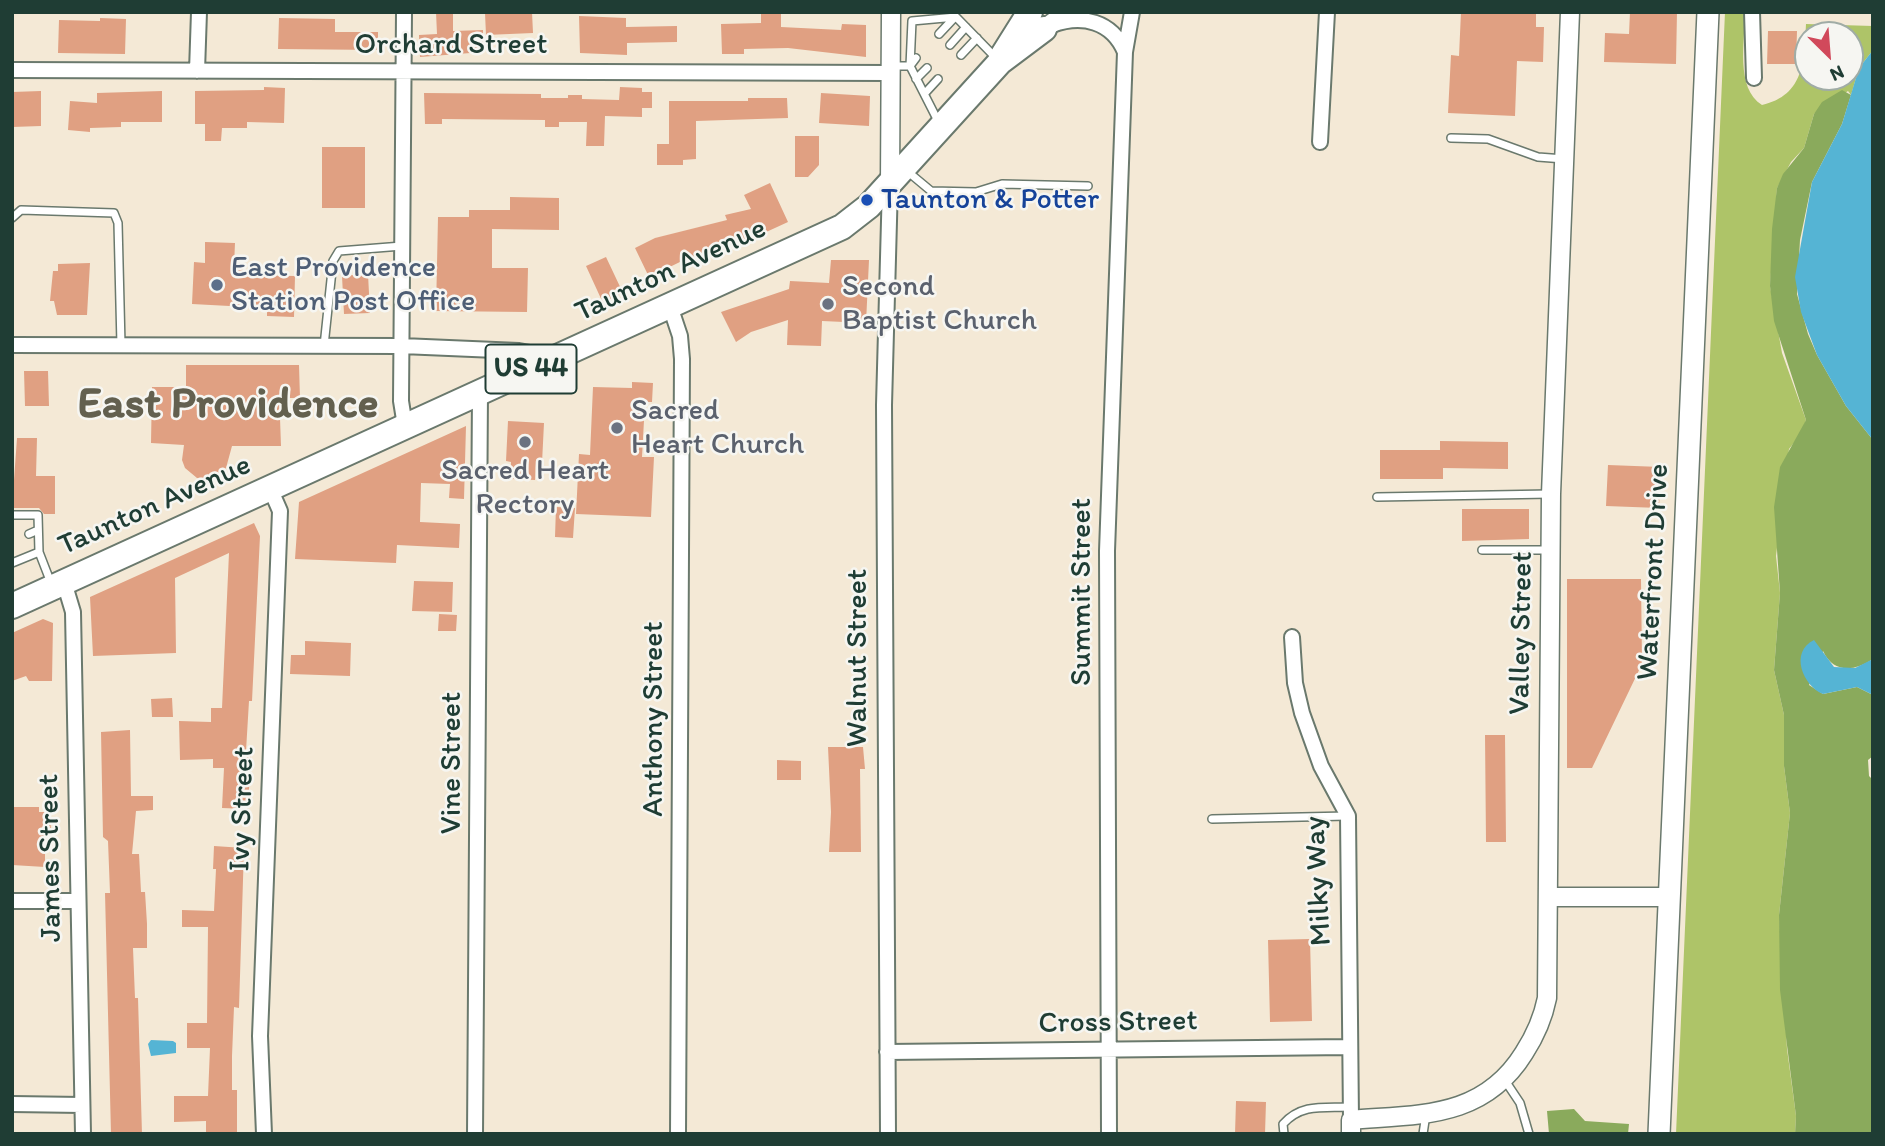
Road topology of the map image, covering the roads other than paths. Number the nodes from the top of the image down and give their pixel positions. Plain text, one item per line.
1 (199, 12) edge
2 (404, 12) edge
3 (891, 12) edge
4 (1067, 12) edge
5 (1132, 12) edge
6 (1327, 12) edge
7 (1570, 12) edge
8 (1708, 12) edge
9 (1752, 12) edge
10 (956, 16) junction
11 (1037, 21) edge
12 (966, 27) junction
13 (939, 34) dead end
14 (977, 38) junction
15 (950, 45) dead end
16 (1125, 52) junction
17 (961, 55) dead end
18 (916, 58) dead end
19 (1000, 62) junction
20 (910, 66) junction
21 (927, 68) dead end
22 (890, 69) junction
23 (12, 70) edge
24 (197, 71) junction
25 (404, 71) junction
26 (1754, 78) dead end
27 (916, 79) junction
28 (938, 79) dead end
29 (926, 92) junction
30 (941, 127) junction
31 (1451, 138) dead end
32 (1320, 142) dead end
33 (1565, 159) junction
34 (897, 176) junction
35 (1088, 187) dead end
36 (12, 218) edge
37 (402, 246) junction
38 (670, 306) junction
39 (12, 345) edge
40 (121, 346) junction
41 (324, 346) junction
42 (402, 346) junction
43 (556, 358) junction
44 (480, 392) junction
45 (405, 426) junction
46 (270, 488) junction
47 (1551, 494) junction
48 (1377, 497) dead end
49 (12, 515) edge
50 (38, 530) junction
51 (29, 534) dead end
52 (1482, 550) dead end
53 (1550, 550) junction
54 (39, 552) junction
55 (12, 563) edge
56 (59, 584) junction
57 (12, 606) edge
58 (1292, 638) dead end
59 (1348, 816) junction
60 (1212, 819) dead end
61 (1548, 897) junction
62 (1670, 897) junction
63 (12, 901) edge
64 (78, 901) junction
65 (1349, 1047) junction
66 (1109, 1050) junction
67 (887, 1052) junction
68 (1504, 1079) junction
69 (12, 1104) edge
70 (82, 1105) junction
71 (1426, 1114) junction
72 (1351, 1120) edge
73 (83, 1134) edge
74 (264, 1134) edge
75 (475, 1134) edge
76 (678, 1134) edge
77 (888, 1134) edge
78 (1109, 1134) edge
79 (1284, 1134) edge
80 (1423, 1134) edge
81 (1530, 1134) edge
82 (1659, 1134) edge

1 - 24 street
2 - 25 street
3 - 22 street
4 - 11 street, Taunton Avenue
5 - 16 street, Summit Street
6 - 32 street
7 - 33 street, Valley Street
8 - 62 main road, Waterfront Drive
9 - 26 street
10 - 12 lane
10 - 13 lane
10 - 20 lane
11 - 16 street
11 - 19 highway, Taunton Avenue / US 44
12 - 14 lane
12 - 15 lane
14 - 17 lane
14 - 19 lane
16 - 66 street, Summit Street
18 - 20 lane
19 - 30 highway, Taunton Avenue / US 44
20 - 22 lane
20 - 27 lane
21 - 27 lane
22 - 25 street, Orchard Street
22 - 34 street
23 - 24 street, Orchard Street
24 - 25 street, Orchard Street
25 - 37 street
27 - 29 lane
28 - 29 lane
29 - 30 lane
30 - 34 highway, Taunton Avenue / US 44
31 - 33 lane
33 - 47 street, Valley Street
34 - 35 lane
34 - 38 highway, Taunton Avenue / US 44
34 - 67 street, Walnut Street
36 - 40 lane
37 - 41 lane
37 - 42 street
38 - 43 highway, Taunton Avenue / US 44
38 - 76 street, Anthony Street
39 - 40 street
40 - 41 street
41 - 42 street
42 - 43 street
42 - 45 street
43 - 44 highway, Taunton Avenue / US 44
44 - 45 highway, Taunton Avenue / US 44
44 - 75 street, Vine Street
45 - 46 highway, Taunton Avenue / US 44
46 - 56 highway, Taunton Avenue / US 44
46 - 74 street, Ivy Street
47 - 48 lane
47 - 53 street, Valley Street
49 - 50 lane
50 - 51 lane
50 - 54 lane
52 - 53 lane
53 - 61 street, Valley Street
54 - 55 lane
54 - 56 lane
56 - 57 highway, Taunton Avenue / US 44
56 - 64 street, James Street
58 - 59 street, Milky Way
59 - 60 lane
59 - 65 street, Milky Way
61 - 62 street
61 - 68 street, Valley Street
62 - 82 main road, Waterfront Drive
63 - 64 street
64 - 70 street, James Street
65 - 66 street, Cross Street
65 - 72 street, Milky Way
66 - 67 street, Cross Street
66 - 78 street, Summit Street
67 - 77 street, Walnut Street
68 - 71 street, Valley Street
68 - 81 lane
69 - 70 street
70 - 73 street, James Street
71 - 72 street, Valley Street
71 - 80 lane
72 - 79 lane

